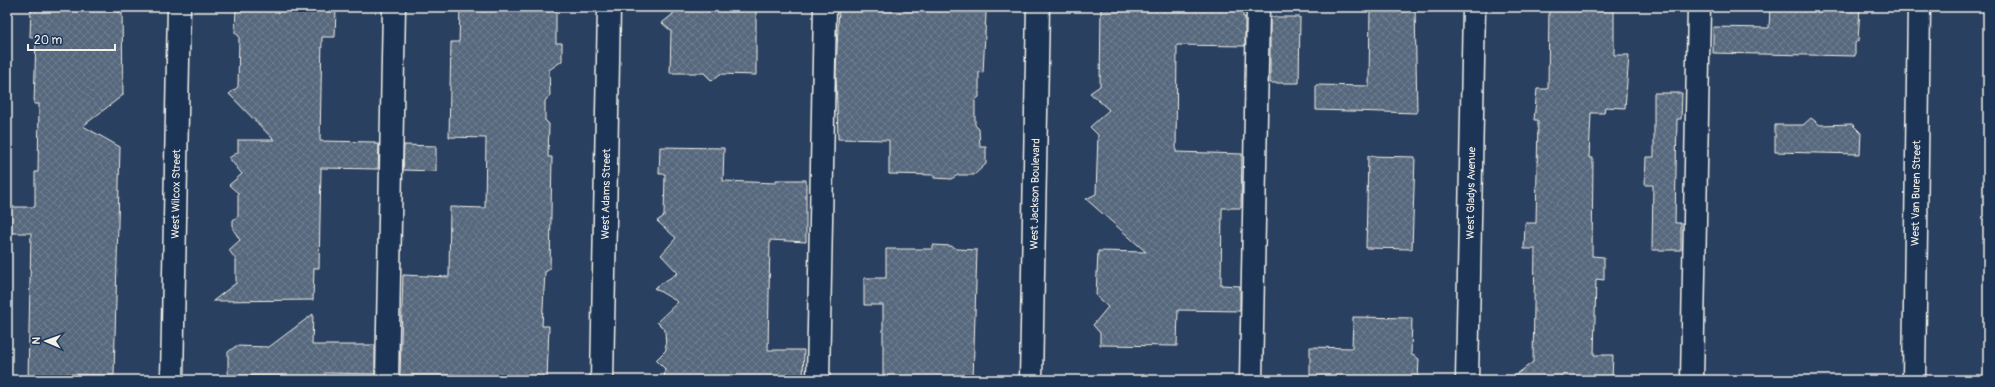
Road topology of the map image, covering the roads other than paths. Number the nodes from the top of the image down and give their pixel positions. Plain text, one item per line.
1 (179, 7) edge
2 (394, 7) edge
3 (609, 7) edge
4 (825, 7) edge
5 (1038, 7) edge
6 (1258, 7) edge
7 (1474, 7) edge
8 (1699, 7) edge
9 (1919, 7) edge
10 (172, 380) edge
11 (386, 380) edge
12 (602, 380) edge
13 (818, 380) edge
14 (1031, 380) edge
15 (1251, 380) edge
16 (1467, 380) edge
17 (1692, 380) edge
18 (1914, 380) edge

1 - 10 street, West Wilcox Street
2 - 11 street
3 - 12 street, West Adams Street
4 - 13 street
5 - 14 street, West Jackson Boulevard
6 - 15 street
7 - 16 street, West Gladys Avenue
8 - 17 street
9 - 18 street, West Van Buren Street

